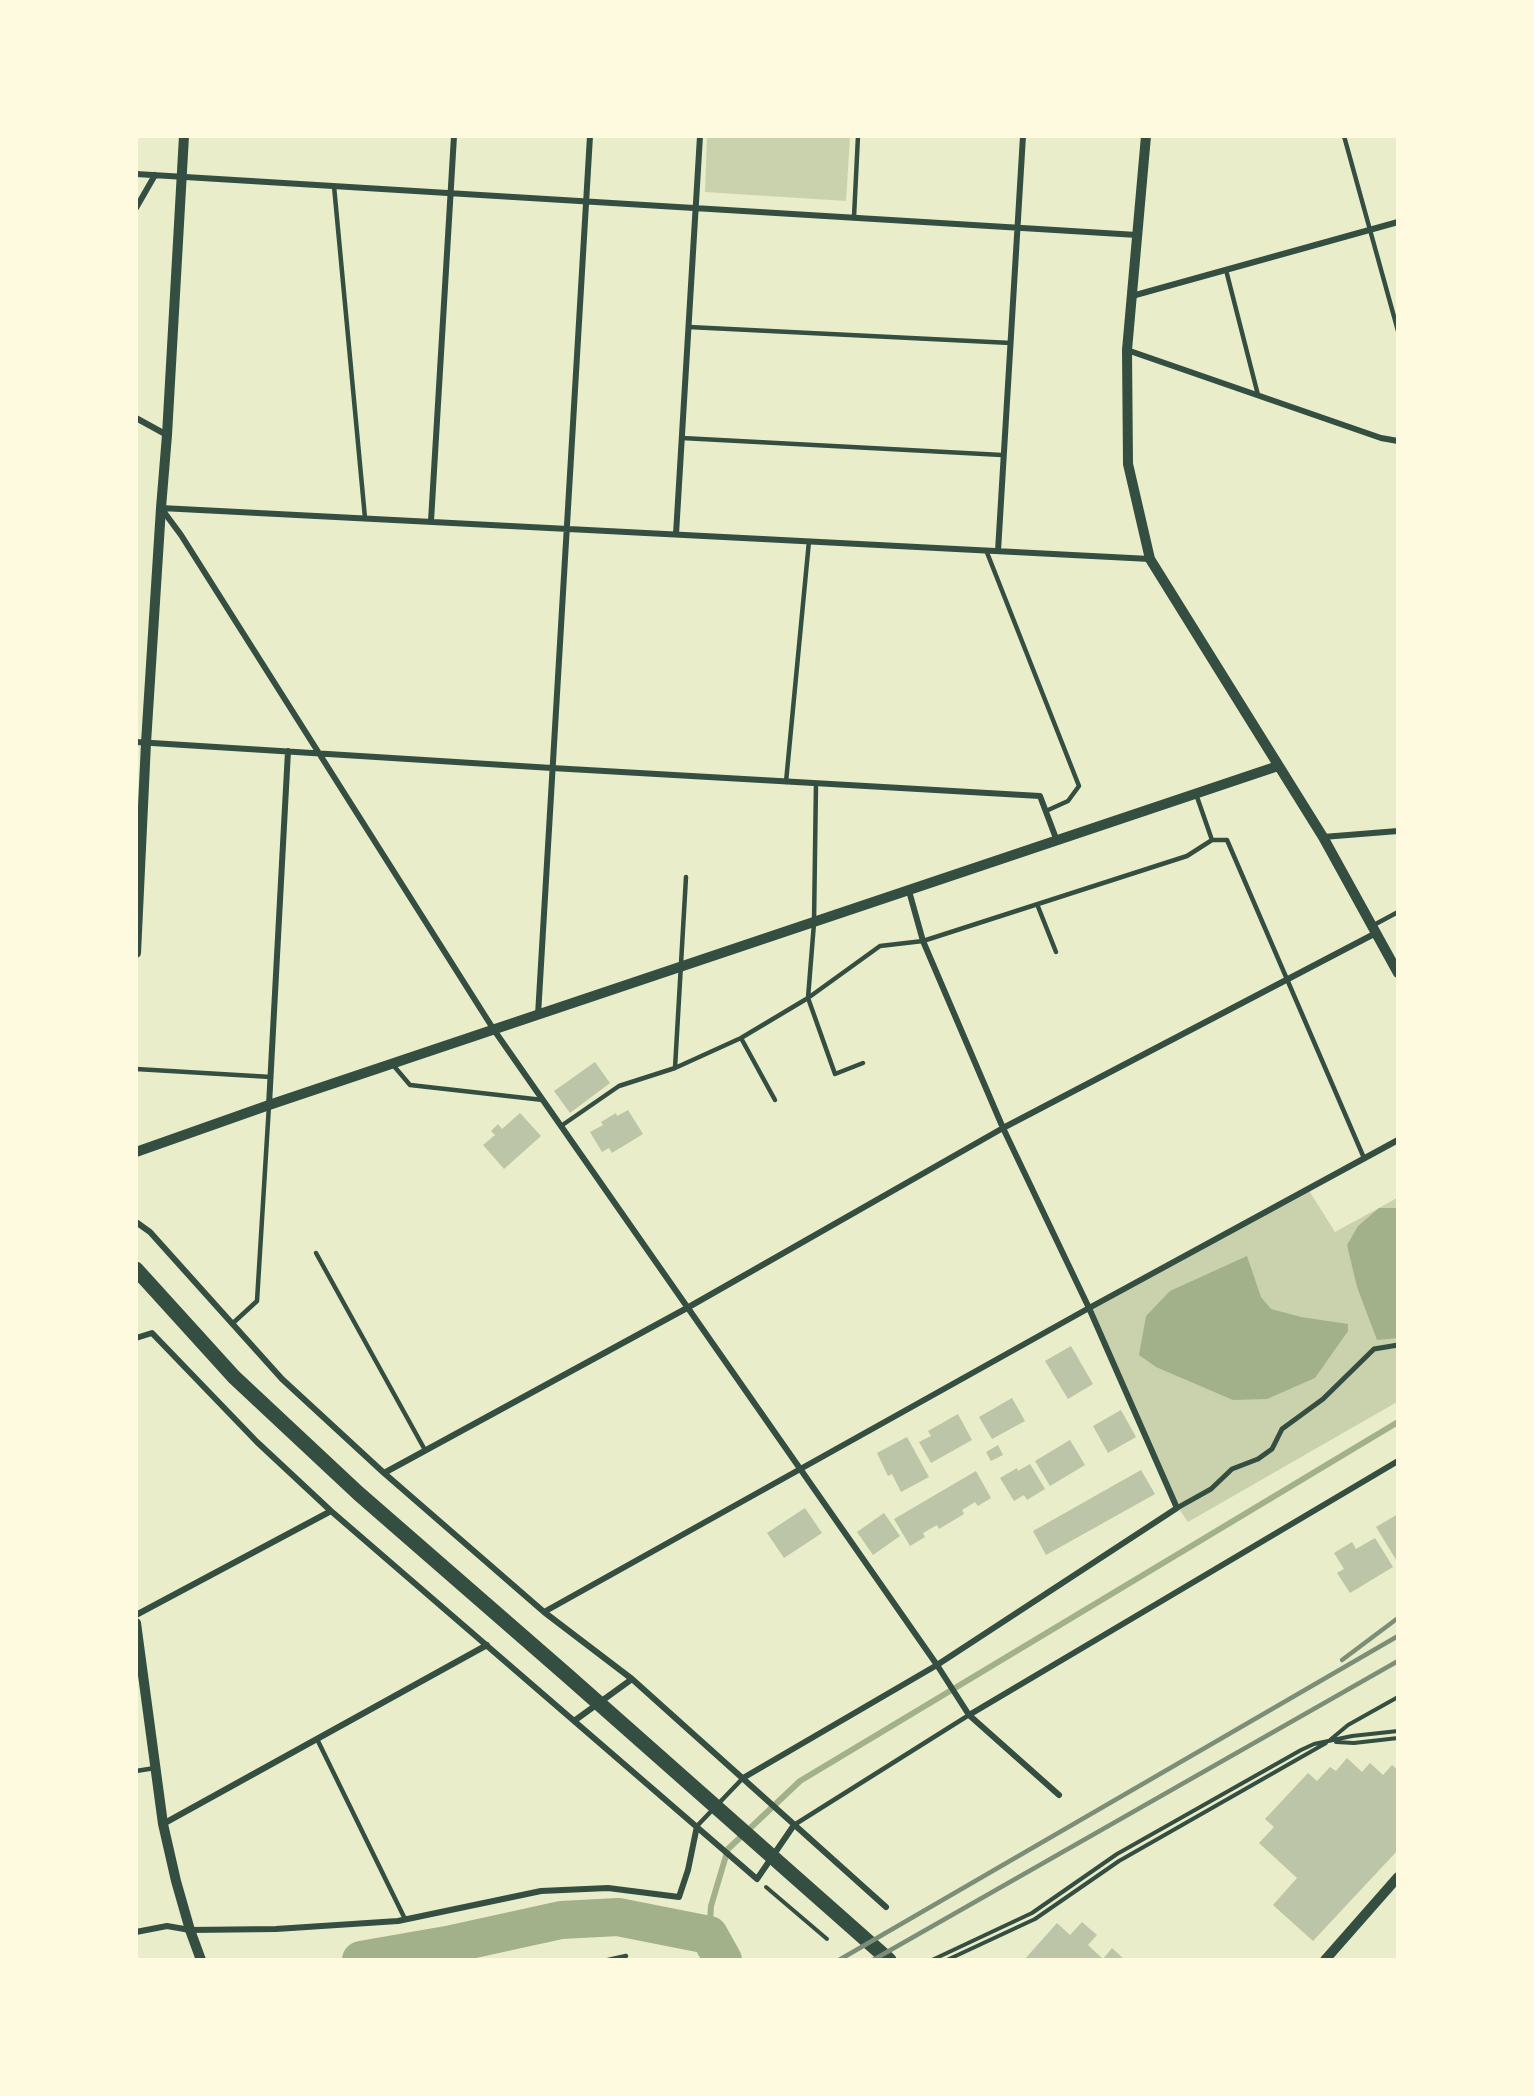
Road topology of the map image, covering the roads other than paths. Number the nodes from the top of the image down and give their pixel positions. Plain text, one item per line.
1 (184, 136) edge
2 (454, 136) edge
3 (590, 136) edge
4 (700, 136) edge
5 (858, 136) edge
6 (1023, 136) edge
7 (1146, 136) edge
8 (1344, 136) edge
9 (136, 174) edge
10 (155, 175) junction
11 (182, 177) junction
12 (334, 186) junction
13 (450, 193) junction
14 (586, 201) junction
15 (136, 208) edge
16 (697, 208) junction
17 (854, 217) junction
18 (1398, 222) edge
19 (1018, 227) junction
20 (1370, 230) junction
21 (1137, 235) junction
22 (1226, 270) junction
23 (1131, 296) junction
24 (689, 327) junction
25 (1398, 331) edge
26 (1011, 343) junction
27 (1127, 350) junction
28 (1258, 395) junction
29 (136, 418) edge
30 (167, 435) junction
31 (682, 438) junction
32 (1398, 441) edge
33 (1002, 455) junction
34 (161, 508) junction
35 (364, 518) junction
36 (431, 521) junction
37 (568, 529) junction
38 (676, 534) junction
39 (809, 541) junction
40 (987, 550) junction
41 (998, 551) junction
42 (1150, 558) junction
43 (141, 743) edge
44 (288, 751) junction
45 (318, 753) junction
46 (1278, 766) junction
47 (552, 768) junction
48 (786, 782) junction
49 (816, 783) junction
50 (1196, 794) junction
51 (1046, 811) junction
52 (1398, 831) edge
53 (1323, 837) junction
54 (1212, 840) junction
55 (1057, 841) junction
56 (686, 877) dead end
57 (909, 891) junction
58 (138, 894) edge
59 (1036, 904) junction
60 (1398, 912) edge
61 (814, 923) junction
62 (1374, 929) junction
63 (923, 941) junction
64 (1056, 952) dead end
65 (136, 953) edge
66 (680, 968) junction
67 (1398, 973) edge
68 (1286, 980) junction
69 (808, 999) junction
70 (538, 1015) junction
71 (494, 1030) junction
72 (741, 1038) junction
73 (863, 1063) dead end
74 (392, 1064) junction
75 (675, 1068) junction
76 (136, 1069) edge
77 (271, 1077) junction
78 (543, 1100) junction
79 (775, 1100) dead end
80 (269, 1105) junction
81 (561, 1126) junction
82 (1003, 1128) junction
83 (1398, 1140) edge
84 (136, 1152) edge
85 (1364, 1158) junction
86 (136, 1222) edge
87 (316, 1253) dead end
88 (136, 1269) edge
89 (687, 1308) junction
90 (1089, 1308) junction
91 (232, 1324) junction
92 (136, 1338) edge
93 (1398, 1345) edge
94 (425, 1450) junction
95 (1398, 1461) edge
96 (801, 1469) junction
97 (384, 1473) junction
98 (1177, 1508) junction
99 (331, 1511) junction
100 (544, 1612) junction
101 (136, 1615) edge
102 (136, 1623) edge
103 (487, 1645) junction
104 (937, 1665) junction
105 (632, 1679) junction
106 (968, 1712) junction
107 (574, 1720) junction
108 (317, 1739) junction
109 (155, 1768) junction
110 (136, 1772) edge
111 (742, 1778) junction
112 (1059, 1795) dead end
113 (163, 1824) junction
114 (794, 1825) junction
115 (696, 1826) junction
116 (1398, 1877) edge
117 (886, 1907) dead end
118 (405, 1919) junction
119 (190, 1930) junction
120 (136, 1932) edge
121 (626, 1956) dead end
122 (201, 1959) edge
123 (608, 1959) edge
124 (889, 1959) edge
125 (1325, 1959) edge

1 - 11 street
2 - 13 street
3 - 14 street
4 - 16 street
5 - 17 lane
6 - 19 street
7 - 21 street
8 - 20 lane
9 - 10 street
10 - 11 street
10 - 15 street
11 - 12 street
11 - 30 street
12 - 13 street
12 - 35 lane
13 - 14 street
13 - 36 street
14 - 16 street
14 - 37 street
16 - 17 street
16 - 24 street
17 - 19 street
18 - 20 street
19 - 21 street
19 - 26 street
20 - 22 street
20 - 25 lane
21 - 23 street
22 - 23 street
22 - 28 lane
23 - 27 street
24 - 26 lane
24 - 31 street
26 - 33 street
27 - 28 street
27 - 42 street
28 - 32 street
29 - 30 street
30 - 34 street
31 - 33 lane
31 - 38 street
33 - 41 street
34 - 35 street
34 - 43 street
34 - 45 street
35 - 36 street
36 - 37 street
37 - 38 street
37 - 47 street
38 - 39 street
39 - 40 street
39 - 48 lane
40 - 41 street
40 - 51 lane
41 - 42 street
42 - 46 street
43 - 44 street
43 - 58 street
44 - 45 street
44 - 77 street
45 - 47 street
45 - 71 street
46 - 50 street
46 - 53 street
47 - 48 street
47 - 70 street
48 - 49 street
49 - 51 street
49 - 61 lane
50 - 54 lane
50 - 55 street
51 - 55 street
52 - 53 street
53 - 62 street
54 - 59 lane
54 - 68 lane
55 - 57 street
56 - 66 lane
57 - 61 street
57 - 63 street
58 - 65 street
59 - 63 lane
59 - 64 lane
60 - 62 lane
61 - 66 street
61 - 69 lane
62 - 67 street
62 - 68 street
63 - 69 lane
63 - 82 street
66 - 70 street
66 - 75 lane
68 - 82 street
68 - 85 lane
69 - 72 lane
69 - 73 lane
70 - 71 street
71 - 74 street
71 - 78 street
72 - 75 lane
72 - 79 lane
74 - 78 lane
74 - 80 street
75 - 81 lane
76 - 77 lane
77 - 80 street
78 - 81 street
80 - 84 street
80 - 91 lane
81 - 89 street
82 - 89 street
82 - 90 street
83 - 85 street
85 - 90 street
86 - 91 street
87 - 94 lane
88 - 124 main road
89 - 94 street
89 - 96 street
90 - 96 street
90 - 98 street
91 - 97 street
92 - 99 street
93 - 98 street
94 - 97 street
95 - 106 street
96 - 100 street
96 - 104 street
97 - 100 street
98 - 104 street
99 - 101 street
99 - 103 street
100 - 105 street
102 - 109 street
103 - 107 street
103 - 108 street
104 - 106 street
104 - 111 street
105 - 107 street
105 - 111 street
106 - 112 street
106 - 114 lane
107 - 115 street
108 - 113 street
108 - 118 lane
109 - 110 lane
109 - 113 street
111 - 114 street
111 - 115 lane
113 - 119 street
114 - 115 street
114 - 117 street
115 - 118 street
116 - 125 street
118 - 119 street
119 - 120 street
119 - 122 street
121 - 123 lane

